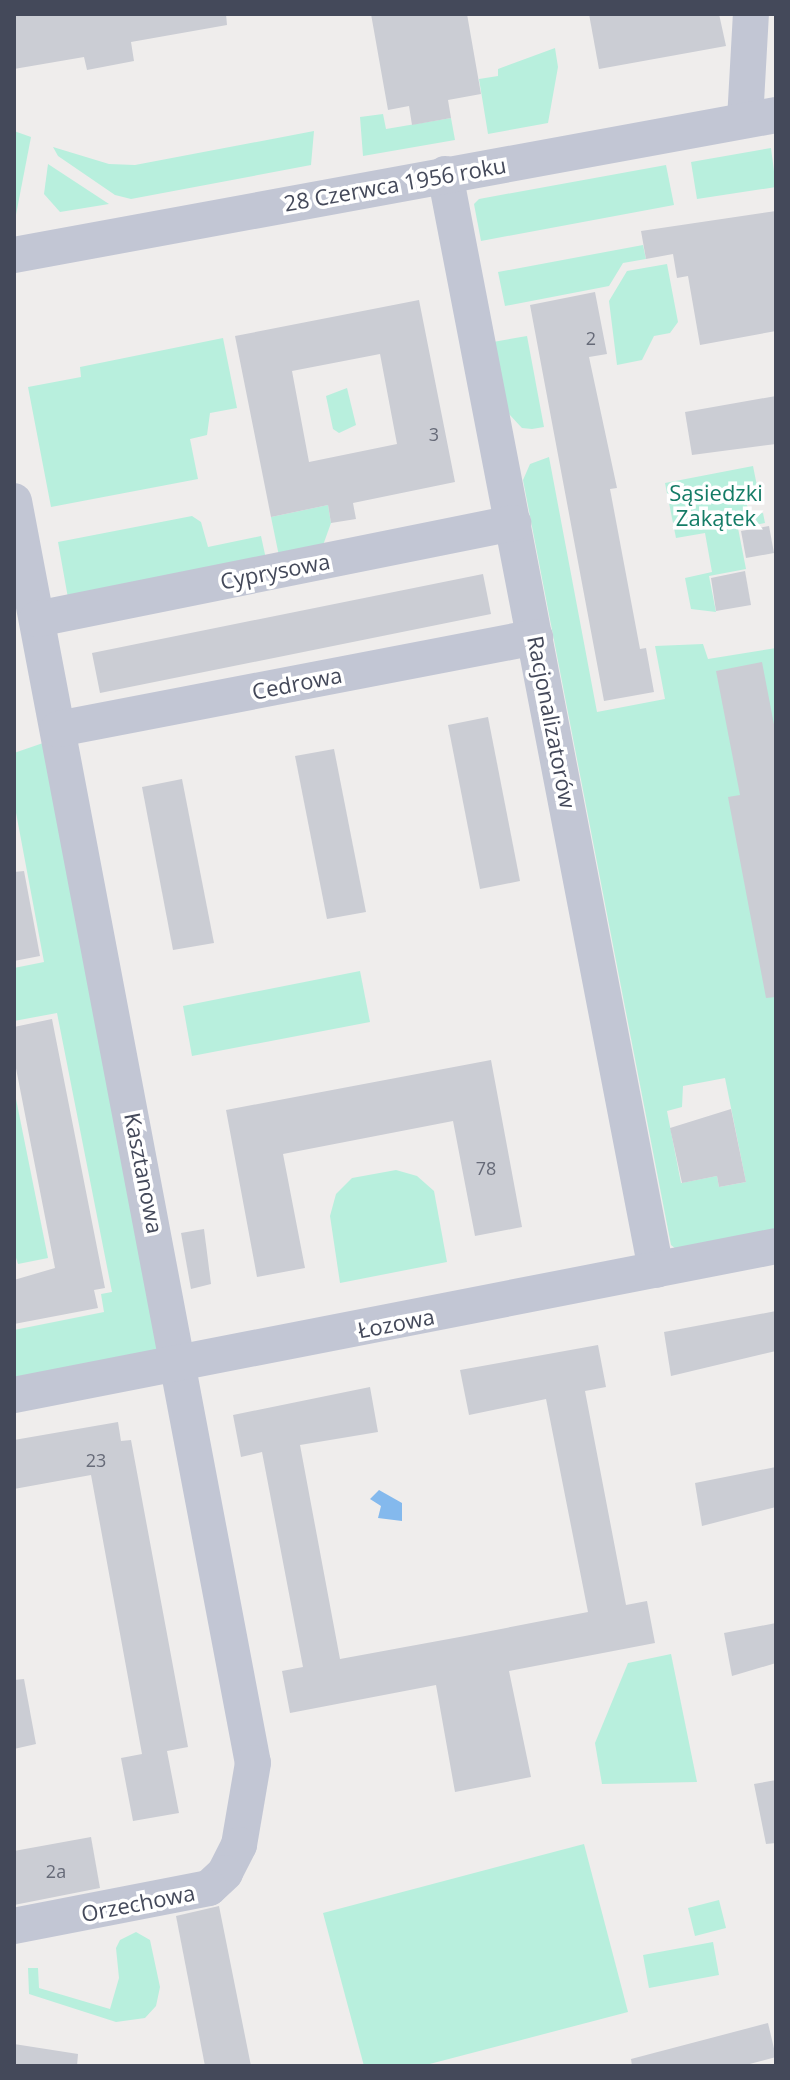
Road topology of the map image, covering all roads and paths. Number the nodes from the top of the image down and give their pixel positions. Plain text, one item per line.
1 (751, 14) edge
2 (761, 118) edge
3 (445, 174) junction
4 (14, 255) edge
5 (16, 522) edge
6 (513, 523) junction
7 (37, 619) junction
8 (535, 637) junction
9 (58, 729) junction
10 (776, 1246) edge
11 (656, 1270) junction
12 (181, 1364) junction
13 (14, 1395) edge
14 (239, 1845) joint
15 (14, 1926) edge

1 - 2 street
2 - 3 street, 28 Czerwca 1956 roku
3 - 4 street, 28 Czerwca 1956 roku
3 - 6 street, Racjonalizatorów
5 - 7 street, Kasztanowa
6 - 7 street, Cyprysowa
6 - 8 street, Racjonalizatorów
7 - 9 street, Kasztanowa
8 - 9 street, Cedrowa
8 - 11 street, Racjonalizatorów
9 - 12 street, Kasztanowa
10 - 11 street, Łozowa
11 - 12 street, Łozowa
12 - 13 street, Łozowa
12 - 14 street, Kasztanowa
14 - 15 street, Orzechowa

